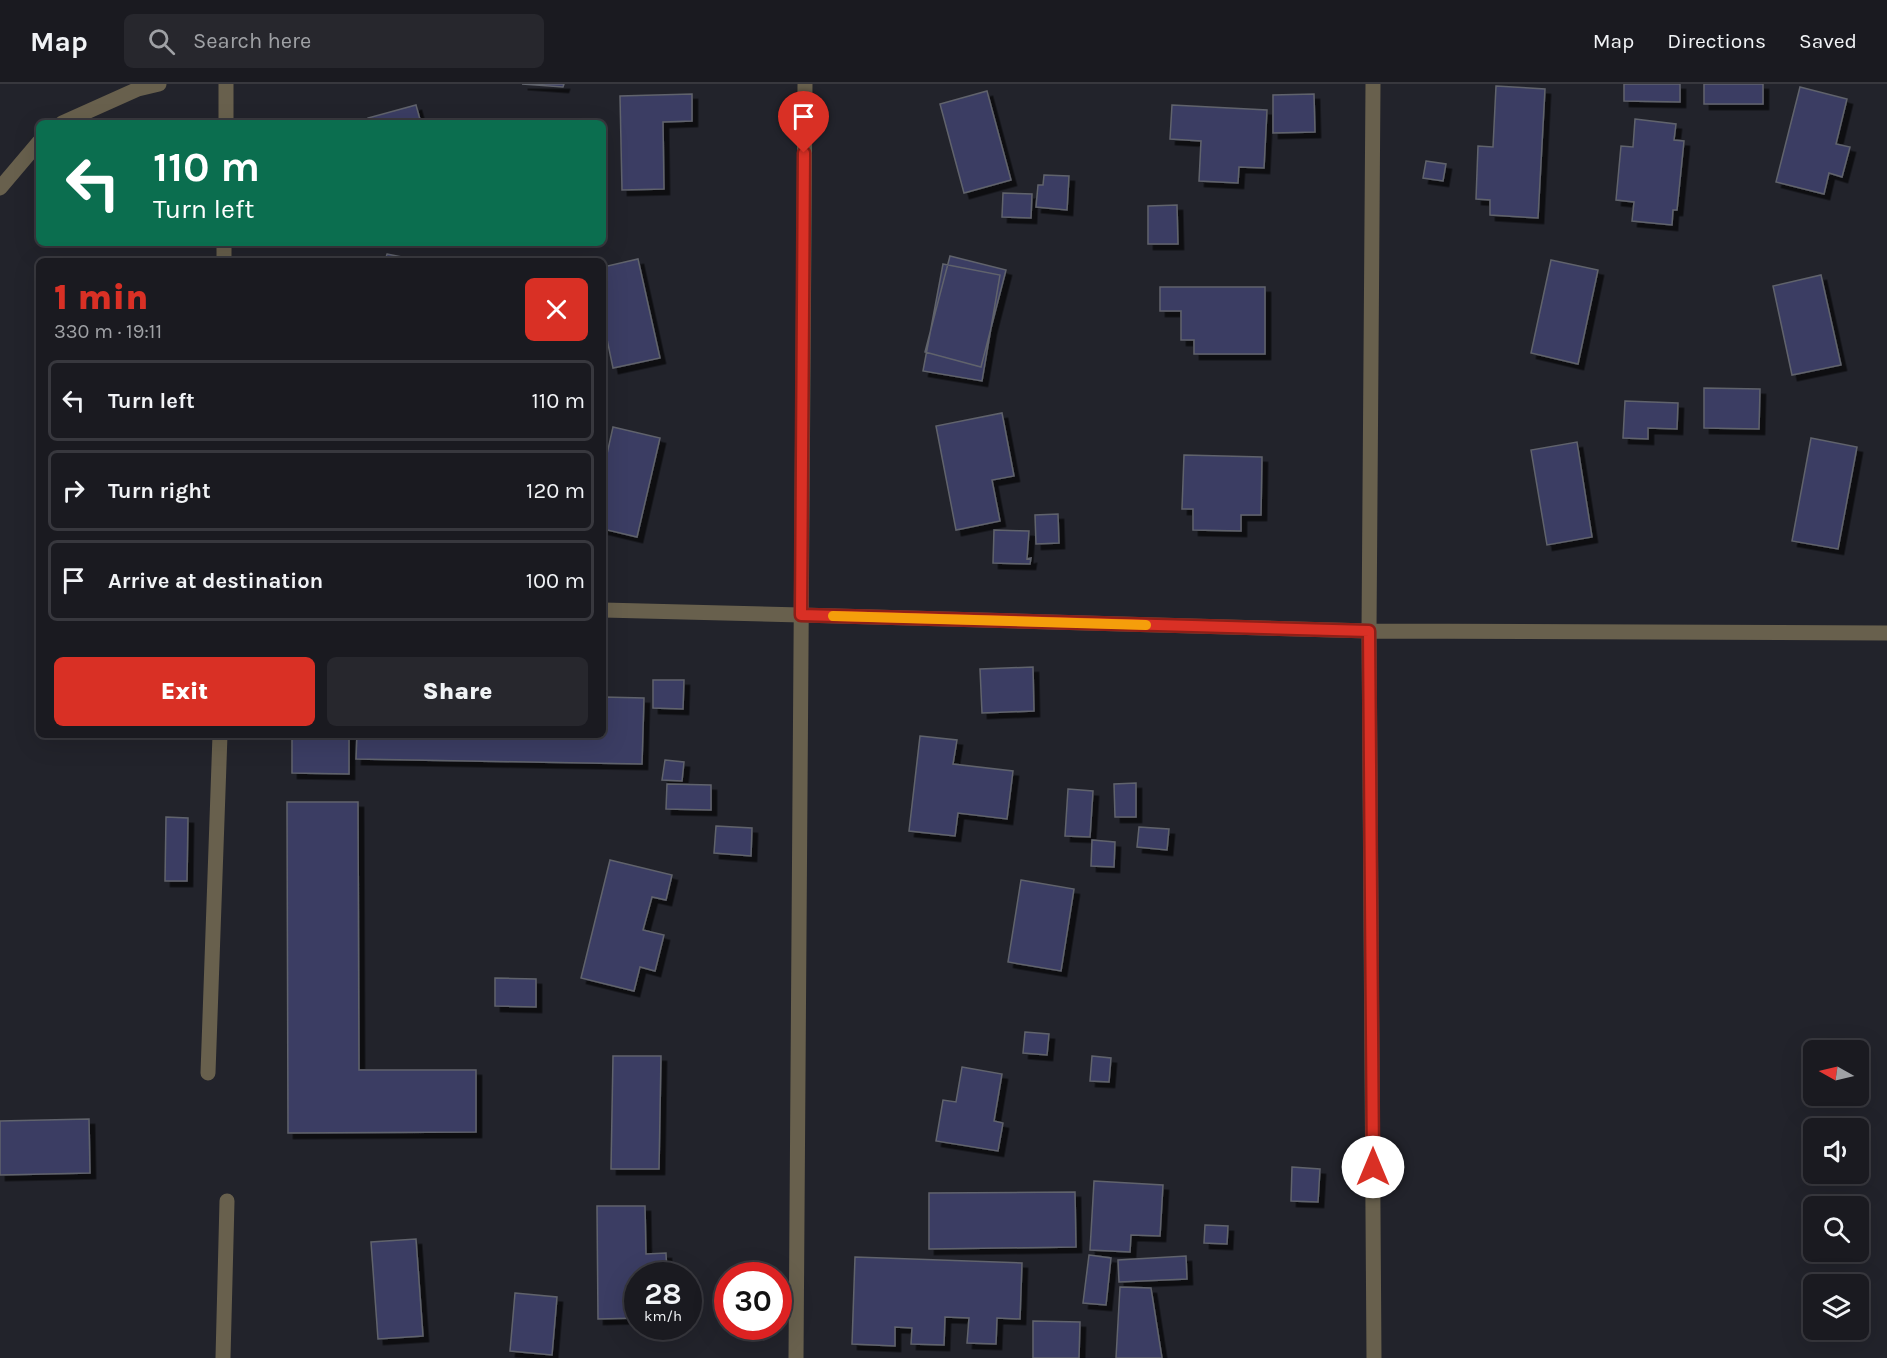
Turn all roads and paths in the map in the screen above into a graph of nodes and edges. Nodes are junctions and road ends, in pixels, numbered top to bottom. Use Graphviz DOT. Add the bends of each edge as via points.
graph roads {
  1 [pos="159,84"];
  2 [pos="226,84"];
  3 [pos="805,84"];
  4 [pos="1373,84"];
  5 [pos="69,120"];
  6 [pos="226,120"];
  7 [pos="36,146"];
  8 [pos="0,188"];
  9 [pos="606,610"];
  10 [pos="801,615"];
  11 [pos="1369,631"];
  12 [pos="1887,633"];
  13 [pos="220,738"];
  14 [pos="208,1073"];
  15 [pos="227,1201"];
  16 [pos="223,1358"];
  17 [pos="796,1358"];
  18 [pos="1374,1358"];
  1 -- 5 [label="street" via="138,89"];
  2 -- 6 [label="street"];
  3 -- 10 [label="street"];
  4 -- 11 [label="street"];
  7 -- 8 [label="street"];
  9 -- 10 [label="street"];
  10 -- 11 [label="street"];
  10 -- 17 [label="street"];
  11 -- 12 [label="street"];
  11 -- 18 [label="street"];
  13 -- 14 [label="street"];
  15 -- 16 [label="street"];
}
